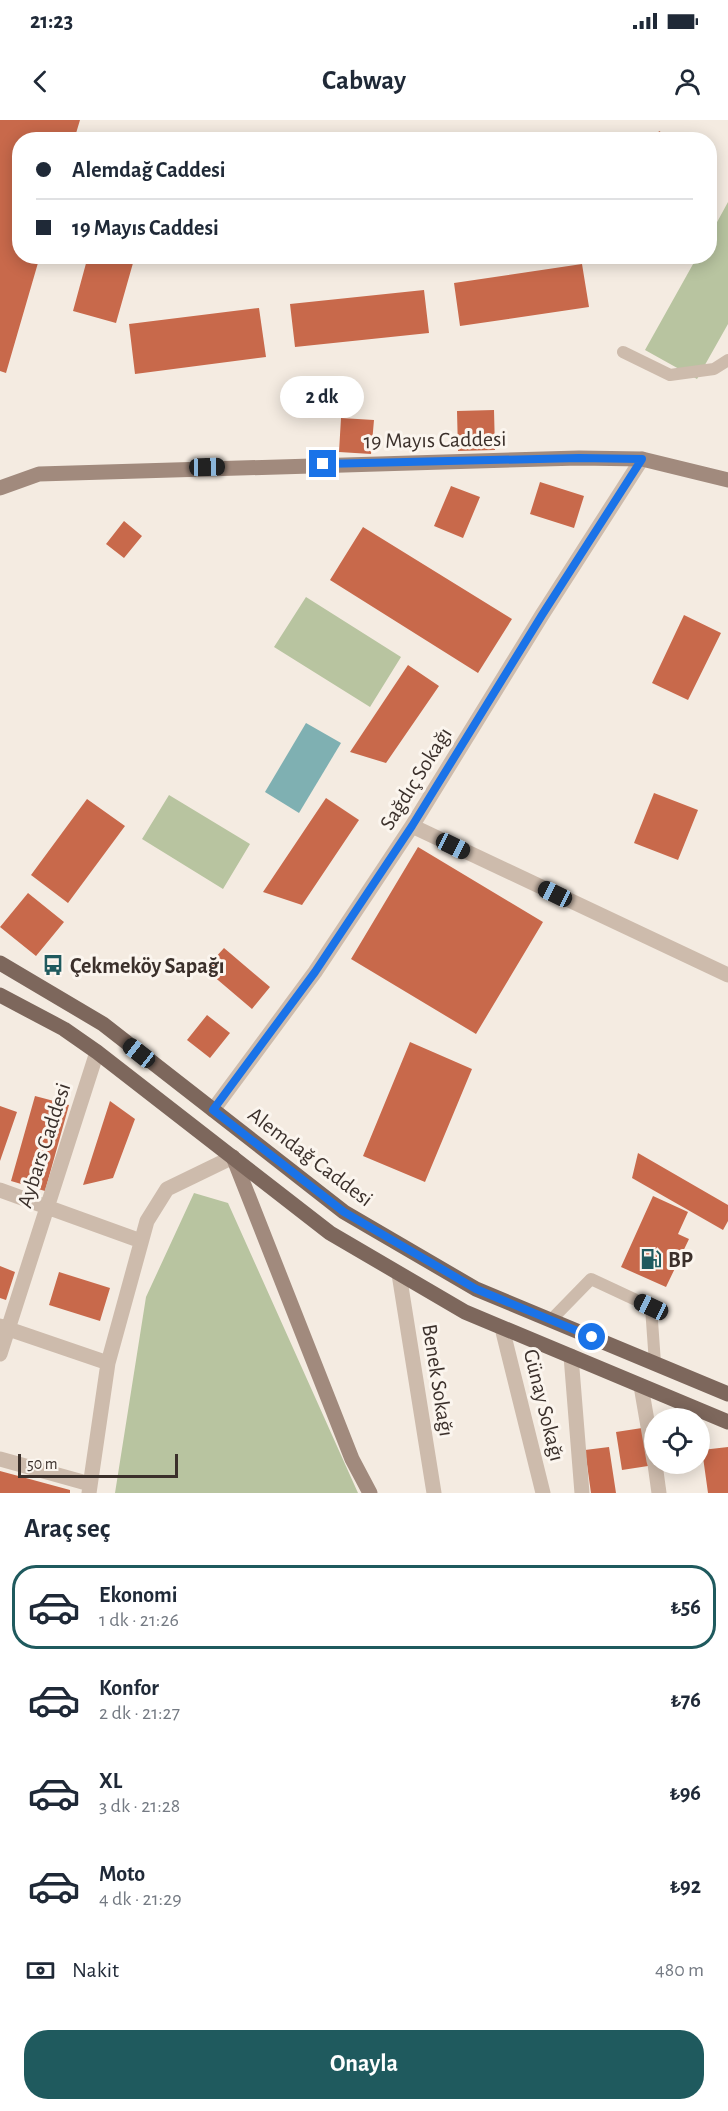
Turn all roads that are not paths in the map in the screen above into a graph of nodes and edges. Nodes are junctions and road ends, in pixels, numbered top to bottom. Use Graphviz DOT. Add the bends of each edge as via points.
graph roads {
  1 [pos="623,352"];
  2 [pos="728,360"];
  3 [pos="642,459"];
  4 [pos="728,480"];
  5 [pos="0,488"];
  6 [pos="412,826"];
  7 [pos="0,963"];
  8 [pos="728,975"];
  9 [pos="0,995"];
  10 [pos="97,1052"];
  11 [pos="213,1110"];
  12 [pos="232,1157"];
  13 [pos="0,1190"];
  14 [pos="47,1206"];
  15 [pos="141,1241"];
  16 [pos="399,1274"];
  17 [pos="551,1320"];
  18 [pos="4,1327"];
  19 [pos="502,1328"];
  20 [pos="0,1354"];
  21 [pos="571,1356"];
  22 [pos="108,1362"];
  23 [pos="655,1364"];
  24 [pos="641,1386"];
  25 [pos="728,1394"];
  26 [pos="645,1408"];
  27 [pos="728,1422"];
  28 [pos="0,1459"];
  29 [pos="656,1474"];
  30 [pos="89,1488"];
  31 [pos="370,1493"];
  32 [pos="434,1493"];
  33 [pos="543,1493"];
  34 [pos="582,1493"];
  35 [pos="659,1493"];
  1 -- 2 [label="lane" via="670,375 714,369"];
  3 -- 4 [label="street, 19 Mayıs Caddesi"];
  3 -- 5 [label="street, 19 Mayıs Caddesi" via="39,474"];
  3 -- 6 [label="street, Sağdıç Sokağı"];
  6 -- 8 [label="street"];
  6 -- 11 [label="street, Sağdıç Sokağı" via="315,972"];
  7 -- 11 [label="main road, Alemdağ Caddesi" via="103,1024"];
  9 -- 10 [label="main road" via="64,1029"];
  10 -- 12 [label="main road"];
  10 -- 14 [label="street, Aybars Caddesi"];
  11 -- 17 [label="main road, Alemdağ Caddesi" via="344,1212 476,1289"];
  12 -- 15 [label="street" via="166,1189 147,1221"];
  12 -- 16 [label="main road" via="330,1233"];
  12 -- 31 [label="street" via="352,1459"];
  13 -- 14 [label="street"];
  14 -- 15 [label="street"];
  14 -- 18 [label="street, Aybars Caddesi"];
  15 -- 22 [label="street"];
  16 -- 19 [label="main road" via="465,1312"];
  16 -- 32 [label="street, Benek Sokağı"];
  17 -- 23 [label="main road, Alemdağ Caddesi"];
  17 -- 23 [label="lane" via="591,1280 651,1307"];
  18 -- 20 [label="street, Aybars Caddesi"];
  18 -- 22 [label="street"];
  19 -- 21 [label="main road"];
  19 -- 33 [label="street, Günay Sokağı"];
  21 -- 24 [label="main road"];
  21 -- 34 [label="street, Günay Sokağı"];
  22 -- 30 [label="street"];
  23 -- 24 [label="main road"];
  23 -- 25 [label="main road, Alemdağ Caddesi"];
  24 -- 26 [label="street"];
  24 -- 27 [label="main road"];
  28 -- 30 [label="street"];
  29 -- 35 [label="street"];
}
